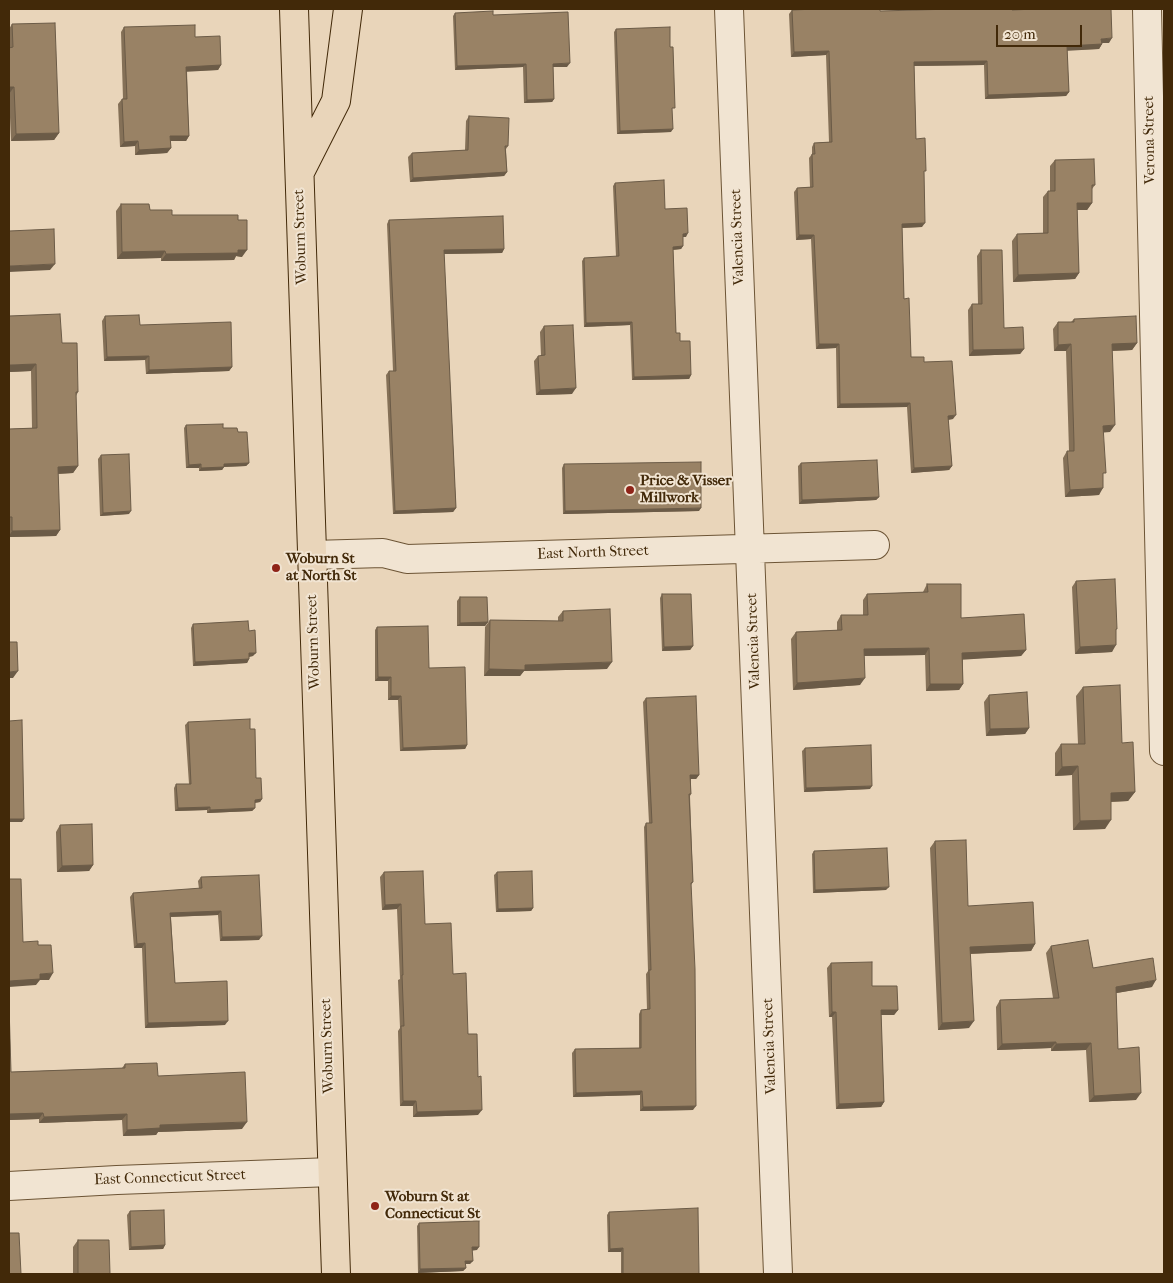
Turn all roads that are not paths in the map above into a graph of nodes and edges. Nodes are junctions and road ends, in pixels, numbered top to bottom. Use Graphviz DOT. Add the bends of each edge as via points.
graph roads {
  1 [pos="294,9"];
  2 [pos="348,9"];
  3 [pos="730,9"];
  4 [pos="1147,9"];
  5 [pos="299,174"];
  6 [pos="875,545"];
  7 [pos="750,549"];
  8 [pos="312,555"];
  9 [pos="1164,751"];
  10 [pos="332,1172"];
  11 [pos="9,1186"];
  12 [pos="336,1274"];
  13 [pos="778,1274"];
  1 -- 5 [label="main road, Woburn Street"];
  2 -- 5 [label="main road" via="336,101"];
  3 -- 7 [label="street, Valencia Street"];
  4 -- 9 [label="street, Verona Street"];
  5 -- 8 [label="main road, Woburn Street"];
  6 -- 7 [label="street, East North Street"];
  7 -- 8 [label="street, East North Street" via="407,559 383,553"];
  7 -- 13 [label="street, Valencia Street"];
  8 -- 10 [label="main road, Woburn Street"];
  10 -- 11 [label="street, East Connecticut Street"];
  10 -- 12 [label="main road, Woburn Street"];
}
